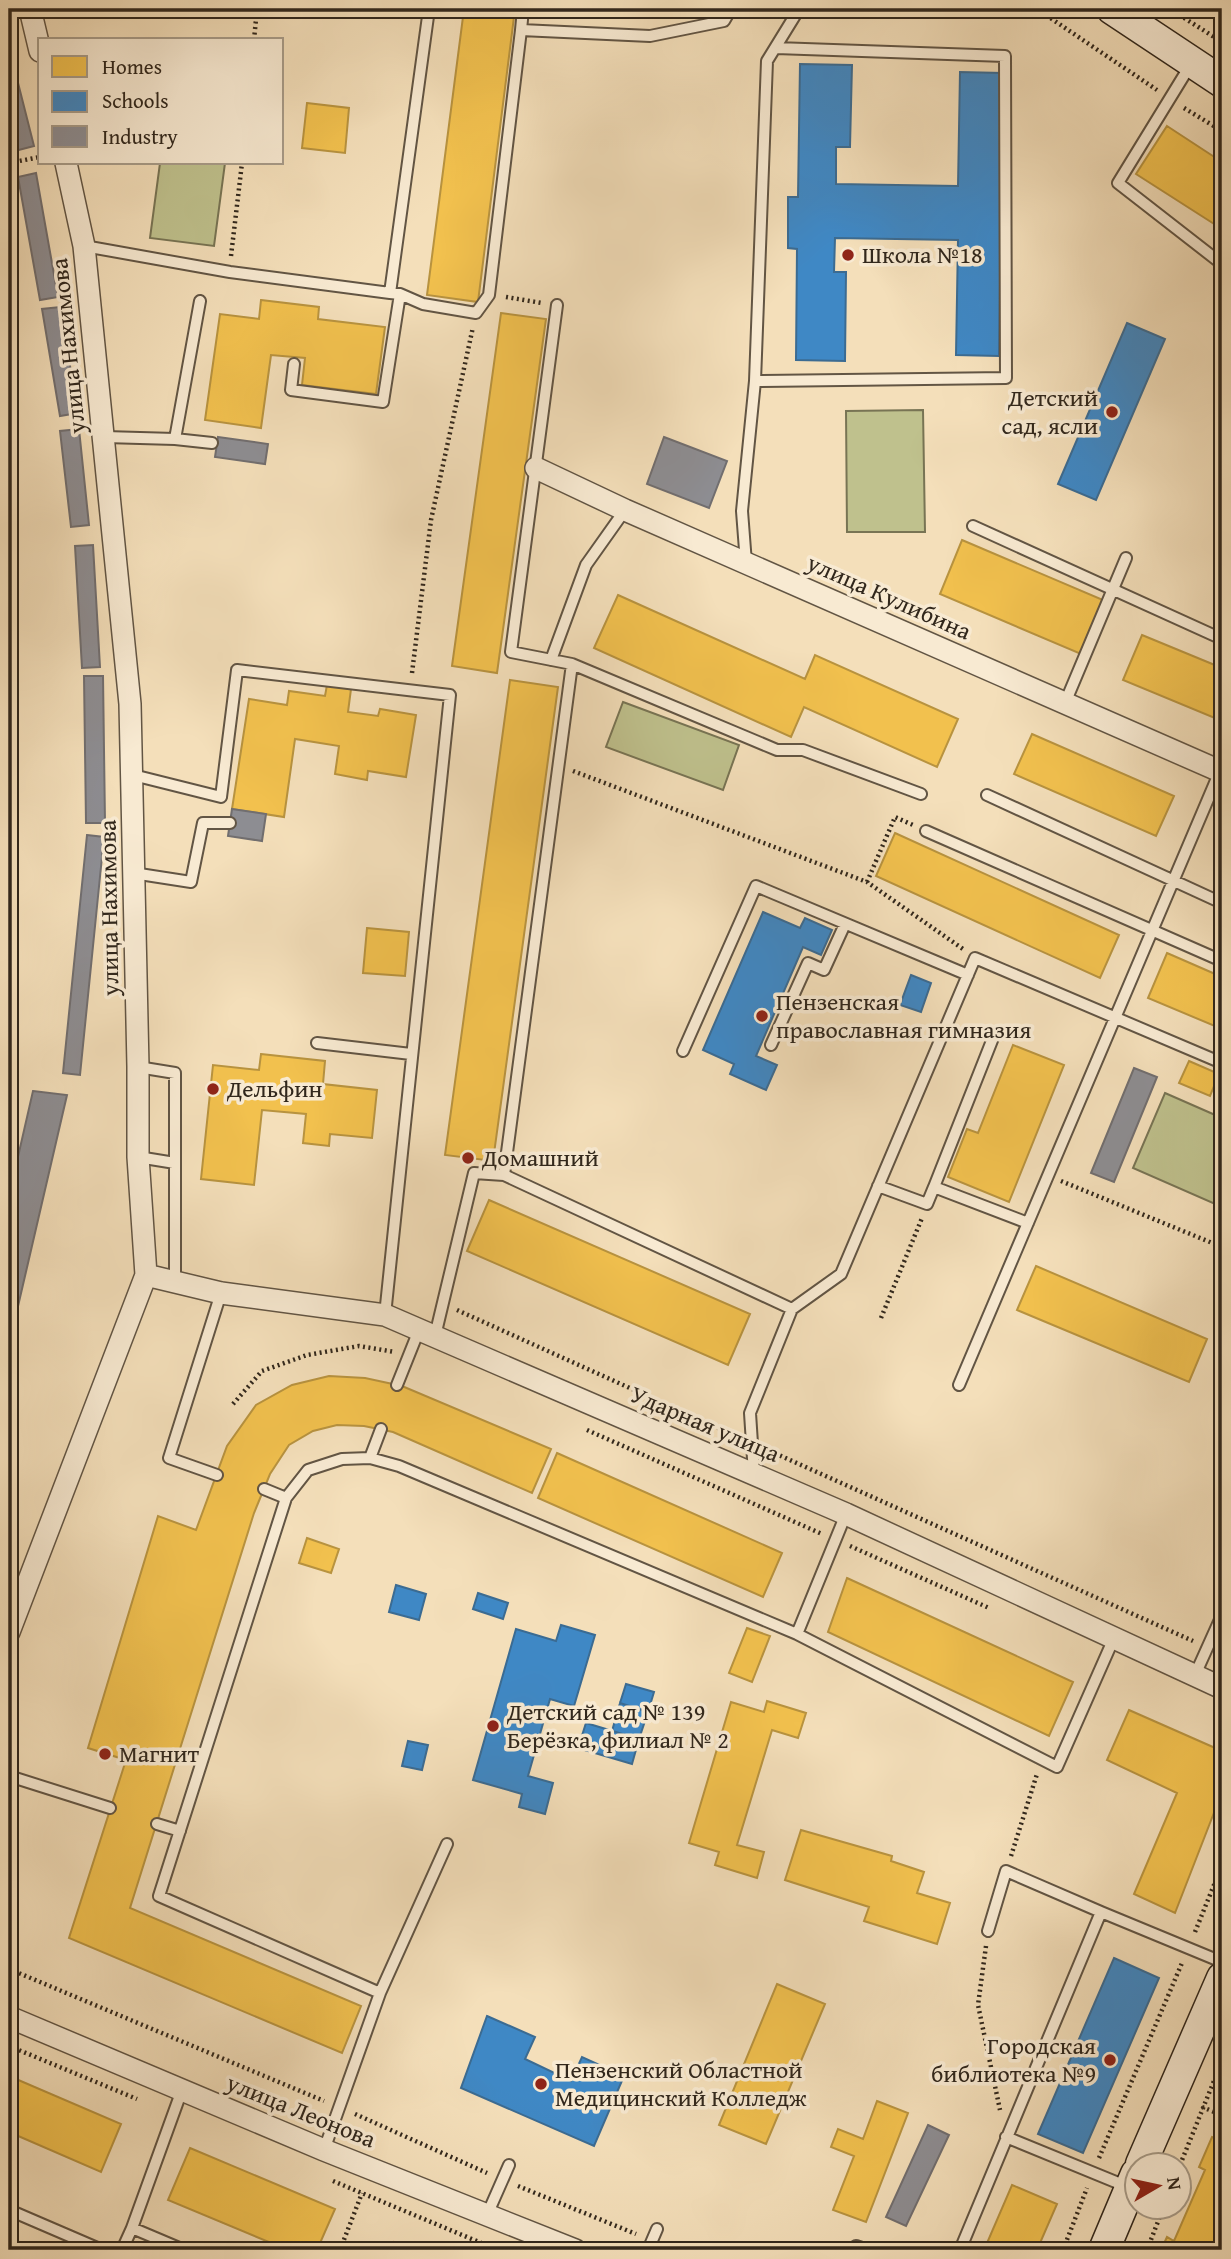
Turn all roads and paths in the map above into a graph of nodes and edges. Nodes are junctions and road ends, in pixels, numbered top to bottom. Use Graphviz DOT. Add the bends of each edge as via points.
graph roads {
  1 [pos="30,9"];
  2 [pos="257,9"];
  3 [pos="429,9"];
  4 [pos="523,9"];
  5 [pos="731,9"];
  6 [pos="799,9"];
  7 [pos="1037,9"];
  8 [pos="1112,9"];
  9 [pos="1170,9"];
  10 [pos="521,30"];
  11 [pos="254,38"];
  12 [pos="1222,42"];
  13 [pos="38,43"];
  14 [pos="776,48"];
  15 [pos="1193,62"];
  16 [pos="1222,82"];
  17 [pos="1169,98"];
  18 [pos="1222,131"];
  19 [pos="38,157"];
  20 [pos="9,163"];
  21 [pos="66,164"];
  22 [pos="242,164"];
  23 [pos="84,246"];
  24 [pos="1222,264"];
  25 [pos="230,272"];
  26 [pos="395,294"];
  27 [pos="489,295"];
  28 [pos="200,301"];
  29 [pos="557,304"];
  30 [pos="476,313"];
  31 [pos="294,364"];
  32 [pos="755,381"];
  33 [pos="105,437"];
  34 [pos="176,439"];
  35 [pos="212,443"];
  36 [pos="536,468"];
  37 [pos="625,510"];
  38 [pos="974,526"];
  39 [pos="1126,558"];
  40 [pos="746,563"];
  41 [pos="1113,589"];
  42 [pos="1222,639"];
  43 [pos="551,660"];
  44 [pos="572,664"];
  45 [pos="410,689"];
  46 [pos="1065,703"];
  47 [pos="558,765"];
  48 [pos="1221,771"];
  49 [pos="133,775"];
  50 [pos="920,794"];
  51 [pos="987,795"];
  52 [pos="230,822"];
  53 [pos="926,831"];
  54 [pos="133,873"];
  55 [pos="1174,880"];
  56 [pos="867,882"];
  57 [pos="1222,903"];
  58 [pos="845,924"];
  59 [pos="1152,931"];
  60 [pos="975,958"];
  61 [pos="1222,961"];
  62 [pos="968,975"];
  63 [pos="1115,1017"];
  64 [pos="993,1038"];
  65 [pos="317,1043"];
  66 [pos="771,1045"];
  67 [pos="683,1051"];
  68 [pos="411,1054"];
  69 [pos="1222,1063"];
  70 [pos="138,1068"];
  71 [pos="138,1157"];
  72 [pos="175,1163"];
  73 [pos="503,1175"];
  74 [pos="1048,1176"];
  75 [pos="878,1186"];
  76 [pos="934,1187"];
  77 [pos="927,1204"];
  78 [pos="1028,1223"];
  79 [pos="1222,1247"];
  80 [pos="146,1275"];
  81 [pos="175,1283"];
  82 [pos="221,1293"];
  83 [pos="443,1304"];
  84 [pos="792,1309"];
  85 [pos="385,1315"];
  86 [pos="881,1318"];
  87 [pos="427,1333"];
  88 [pos="409,1354"];
  89 [pos="397,1385"];
  90 [pos="959,1385"];
  91 [pos="233,1404"];
  92 [pos="583,1428"];
  93 [pos="381,1429"];
  94 [pos="752,1443"];
  95 [pos="370,1458"];
  96 [pos="754,1474"];
  97 [pos="218,1475"];
  98 [pos="264,1489"];
  99 [pos="286,1498"];
  100 [pos="846,1514"];
  101 [pos="836,1540"];
  102 [pos="995,1611"];
  103 [pos="1222,1615"];
  104 [pos="9,1632"];
  105 [pos="797,1634"];
  106 [pos="1114,1638"];
  107 [pos="1208,1648"];
  108 [pos="1195,1675"];
  109 [pos="1222,1688"];
  110 [pos="1041,1760"];
  111 [pos="9,1776"];
  112 [pos="110,1808"];
  113 [pos="157,1824"];
  114 [pos="180,1831"];
  115 [pos="447,1844"];
  116 [pos="1222,1865"];
  117 [pos="1006,1871"];
  118 [pos="1101,1912"];
  119 [pos="988,1931"];
  120 [pos="1188,1949"];
  121 [pos="1222,1962"];
  122 [pos="1222,1978"];
  123 [pos="380,1993"];
  124 [pos="9,2017"];
  125 [pos="1222,2061"];
  126 [pos="182,2090"];
  127 [pos="1006,2137"];
  128 [pos="324,2150"];
  129 [pos="1147,2150"];
  130 [pos="1186,2150"];
  131 [pos="509,2165"];
  132 [pos="1092,2174"];
  133 [pos="1122,2175"];
  134 [pos="362,2193"];
  135 [pos="1122,2208"];
  136 [pos="9,2210"];
  137 [pos="487,2214"];
  138 [pos="1159,2220"];
  139 [pos="132,2228"];
  140 [pos="657,2229"];
  141 [pos="102,2250"];
  142 [pos="122,2250"];
  143 [pos="184,2250"];
  144 [pos="340,2250"];
  145 [pos="575,2250"];
  146 [pos="648,2250"];
  147 [pos="854,2250"];
  148 [pos="868,2250"];
  149 [pos="960,2250"];
  150 [pos="1063,2250"];
  151 [pos="1104,2250"];
  152 [pos="1147,2250"];
  1 -- 13 [label="street"];
  2 -- 11 [label="path"];
  3 -- 26 [label="lane"];
  4 -- 10 [label="lane"];
  5 -- 10 [label="lane" via="724,21 650,36"];
  6 -- 14 [label="lane"];
  7 -- 17 [label="path"];
  8 -- 15 [label="main road"];
  9 -- 12 [label="path"];
  10 -- 27 [label="lane"];
  14 -- 32 [label="lane" via="767,61"];
  14 -- 32 [label="lane" via="1005,56 1006,378"];
  15 -- 16 [label="main road"];
  15 -- 17 [label="lane"];
  17 -- 18 [label="path"];
  17 -- 24 [label="lane" via="1118,183"];
  19 -- 20 [label="path"];
  21 -- 23 [label="street, улица Нахимова"];
  22 -- 25 [label="path"];
  23 -- 25 [label="lane"];
  23 -- 33 [label="street, улица Нахимова"];
  25 -- 26 [label="lane"];
  26 -- 30 [label="lane"];
  26 -- 31 [label="lane" via="383,402 291,390"];
  27 -- 29 [label="path"];
  27 -- 30 [label="lane"];
  28 -- 34 [label="lane"];
  29 -- 36 [label="lane"];
  30 -- 45 [label="path" via="431,520"];
  32 -- 40 [label="lane" via="742,511"];
  33 -- 34 [label="lane"];
  33 -- 49 [label="street, улица Нахимова"];
  34 -- 35 [label="lane"];
  36 -- 37 [label="street, улица Кулибина"];
  36 -- 43 [label="lane" via="511,652"];
  37 -- 40 [label="street, улица Кулибина"];
  37 -- 43 [label="lane" via="586,565"];
  38 -- 41 [label="lane"];
  39 -- 41 [label="lane"];
  40 -- 46 [label="street, улица Кулибина"];
  41 -- 42 [label="lane"];
  41 -- 46 [label="lane"];
  43 -- 44 [label="lane"];
  44 -- 47 [label="lane"];
  44 -- 50 [label="lane" via="777,750 803,750"];
  45 -- 49 [label="lane" via="237,670 221,797"];
  45 -- 68 [label="lane" via="450,695"];
  46 -- 48 [label="street, улица Кулибина"];
  47 -- 56 [label="path"];
  47 -- 73 [label="lane"];
  48 -- 55 [label="lane"];
  49 -- 54 [label="street, улица Нахимова"];
  51 -- 55 [label="lane"];
  52 -- 54 [label="lane" via="203,823 191,882"];
  53 -- 56 [label="path" via="895,817"];
  53 -- 59 [label="lane"];
  54 -- 70 [label="street, улица Нахимова"];
  55 -- 57 [label="lane"];
  55 -- 59 [label="lane"];
  56 -- 60 [label="path"];
  58 -- 62 [label="lane"];
  58 -- 66 [label="lane" via="824,970 808,963"];
  58 -- 67 [label="lane" via="756,886"];
  59 -- 61 [label="lane"];
  59 -- 63 [label="lane"];
  60 -- 62 [label="lane"];
  60 -- 63 [label="lane"];
  62 -- 75 [label="lane"];
  63 -- 69 [label="lane"];
  63 -- 74 [label="lane"];
  64 -- 76 [label="lane"];
  65 -- 68 [label="lane"];
  68 -- 85 [label="lane"];
  70 -- 71 [label="street, улица Нахимова"];
  70 -- 72 [label="lane" via="176,1073"];
  71 -- 72 [label="lane"];
  71 -- 80 [label="street, улица Нахимова"];
  72 -- 81 [label="lane"];
  73 -- 83 [label="lane" via="474,1173"];
  73 -- 84 [label="lane"];
  74 -- 78 [label="lane"];
  74 -- 79 [label="path"];
  75 -- 77 [label="lane"];
  75 -- 84 [label="lane" via="841,1274"];
  76 -- 77 [label="lane"];
  76 -- 78 [label="lane"];
  77 -- 86 [label="path"];
  78 -- 90 [label="lane"];
  80 -- 81 [label="street, Ударная улица"];
  80 -- 104 [label="street, улица Нахимова"];
  81 -- 82 [label="street, Ударная улица"];
  82 -- 85 [label="street, Ударная улица"];
  82 -- 97 [label="lane" via="169,1458"];
  83 -- 87 [label="lane"];
  83 -- 94 [label="path"];
  84 -- 94 [label="lane" via="750,1413"];
  85 -- 87 [label="street, Ударная улица"];
  87 -- 88 [label="lane"];
  87 -- 96 [label="street, Ударная улица"];
  88 -- 89 [label="lane"];
  88 -- 91 [label="path" via="359,1346 307,1354 262,1371"];
  92 -- 101 [label="path"];
  93 -- 95 [label="lane"];
  94 -- 96 [label="lane"];
  94 -- 107 [label="path"];
  95 -- 99 [label="lane" via="342,1459 307,1470"];
  95 -- 105 [label="lane" via="399,1466"];
  96 -- 100 [label="street, Ударная улица"];
  98 -- 99 [label="lane"];
  99 -- 114 [label="lane"];
  100 -- 101 [label="lane"];
  100 -- 106 [label="street, Ударная улица"];
  101 -- 102 [label="path"];
  101 -- 105 [label="lane"];
  103 -- 107 [label="lane"];
  105 -- 110 [label="lane"];
  106 -- 108 [label="street, Ударная улица"];
  106 -- 110 [label="lane" via="1057,1768"];
  107 -- 108 [label="lane"];
  108 -- 109 [label="street, Ударная улица"];
  110 -- 117 [label="path"];
  111 -- 112 [label="lane"];
  113 -- 114 [label="lane"];
  114 -- 123 [label="lane" via="159,1896"];
  115 -- 123 [label="lane"];
  116 -- 120 [label="path"];
  117 -- 118 [label="lane"];
  117 -- 119 [label="lane"];
  118 -- 120 [label="lane"];
  118 -- 127 [label="lane"];
  119 -- 127 [label="path" via="978,2005"];
  120 -- 121 [label="lane"];
  120 -- 132 [label="path"];
  122 -- 129 [label="main road"];
  123 -- 128 [label="lane"];
  124 -- 126 [label="street, улица Леонова"];
  125 -- 130 [label="path"];
  126 -- 128 [label="street, улица Леонова"];
  126 -- 139 [label="lane"];
  127 -- 132 [label="lane"];
  127 -- 149 [label="lane"];
  128 -- 137 [label="street, улица Леонова"];
  131 -- 137 [label="lane"];
  132 -- 133 [label="lane"];
  132 -- 150 [label="path"];
  134 -- 144 [label="path"];
  135 -- 151 [label="main road"];
  136 -- 141 [label="lane"];
  137 -- 145 [label="street, улица Леонова"];
  138 -- 152 [label="path"];
  139 -- 142 [label="lane"];
  139 -- 143 [label="lane"];
  140 -- 146 [label="lane"];
  147 -- 148 [label="lane" via="856,2246"];
}
